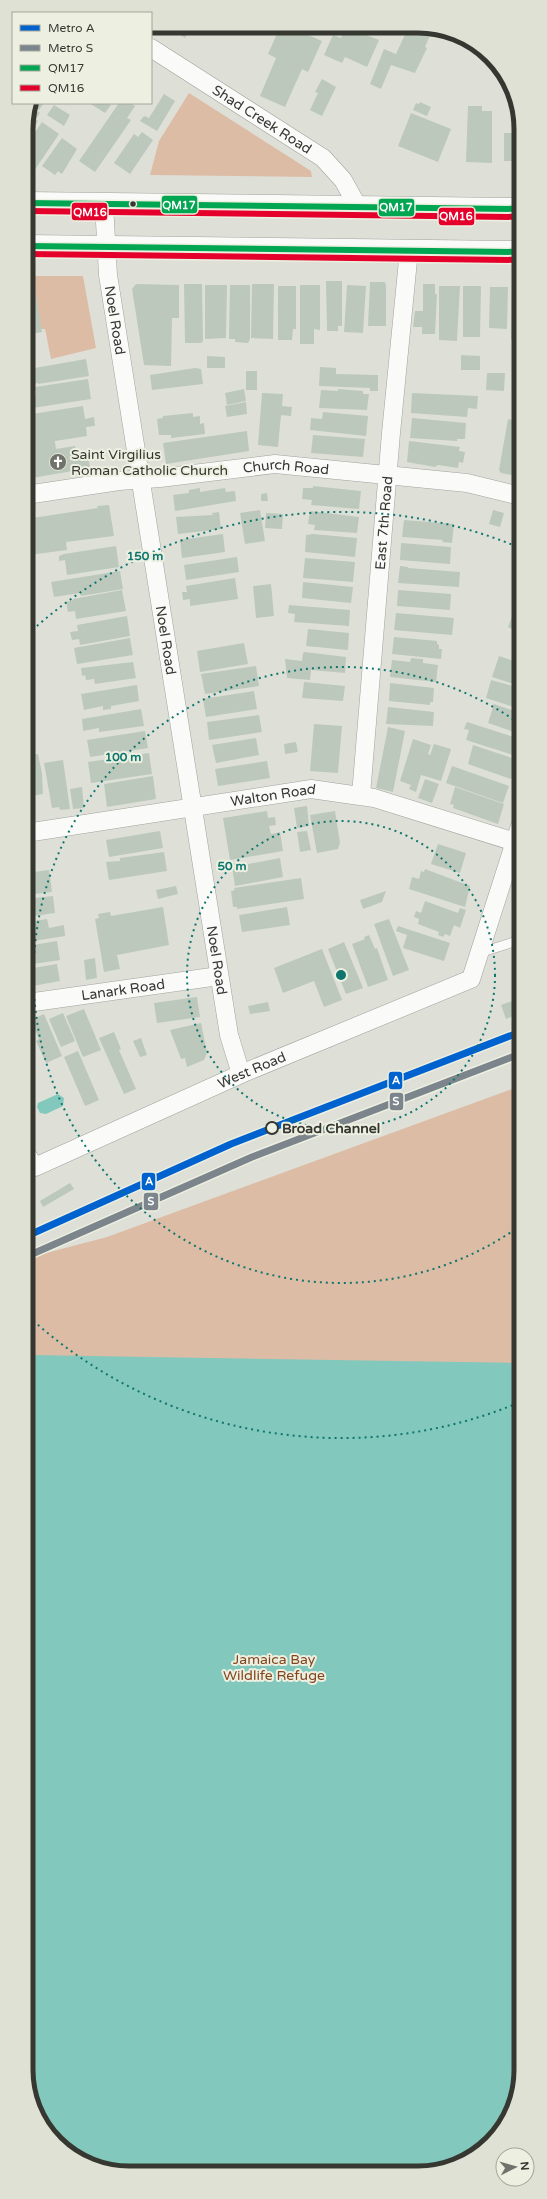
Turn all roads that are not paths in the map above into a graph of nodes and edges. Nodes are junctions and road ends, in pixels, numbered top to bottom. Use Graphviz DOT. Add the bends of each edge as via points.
graph roads {
  1 [pos="152,49"];
  2 [pos="33,203"];
  3 [pos="104,204"];
  4 [pos="358,207"];
  5 [pos="514,209"];
  6 [pos="33,246"];
  7 [pos="106,247"];
  8 [pos="409,250"];
  9 [pos="514,252"];
  10 [pos="388,474"];
  11 [pos="140,480"];
  12 [pos="33,494"];
  13 [pos="514,495"];
  14 [pos="361,795"];
  15 [pos="193,806"];
  16 [pos="33,832"];
  17 [pos="514,833"];
  18 [pos="514,847"];
  19 [pos="514,942"];
  20 [pos="480,953"];
  21 [pos="219,976"];
  22 [pos="33,1002"];
  23 [pos="241,1074"];
  24 [pos="33,1160"];
  1 -- 4 [label="street, Shad Creek Road" via="323,158 343,180"];
  2 -- 3 [label="main road"];
  3 -- 4 [label="main road"];
  3 -- 7 [label="street, Noel Road"];
  4 -- 5 [label="main road"];
  6 -- 7 [label="main road"];
  7 -- 8 [label="main road"];
  7 -- 11 [label="street, Noel Road" via="108,275"];
  8 -- 9 [label="main road"];
  8 -- 10 [label="street, East 7th Road"];
  10 -- 11 [label="street, Church Road" via="275,464"];
  10 -- 13 [label="street, Church Road" via="467,483"];
  10 -- 14 [label="street, East 7th Road"];
  11 -- 12 [label="street, Church Road"];
  11 -- 15 [label="street, Noel Road"];
  14 -- 15 [label="street, Walton Road" via="300,789"];
  14 -- 17 [label="street, Walton Road"];
  15 -- 16 [label="street, Walton Road"];
  15 -- 21 [label="street, Noel Road"];
  18 -- 20 [label="street"];
  19 -- 20 [label="lane"];
  20 -- 23 [label="street, West Road" via="471,979"];
  21 -- 22 [label="street, Lanark Road"];
  21 -- 23 [label="street, Noel Road" via="231,1045"];
  23 -- 24 [label="street, West Road"];
}
